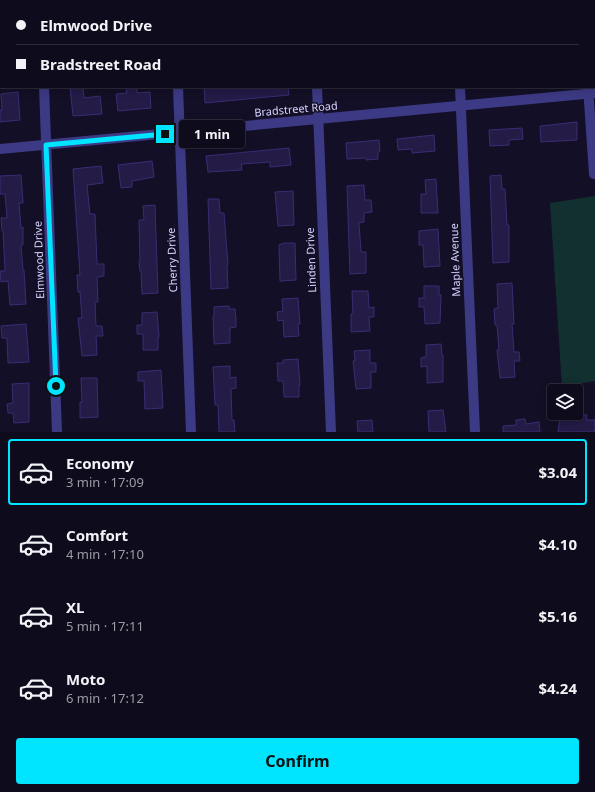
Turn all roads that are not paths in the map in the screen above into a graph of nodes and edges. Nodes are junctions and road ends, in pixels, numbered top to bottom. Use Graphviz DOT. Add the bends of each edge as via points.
graph roads {
  1 [pos="44,88"];
  2 [pos="178,88"];
  3 [pos="317,88"];
  4 [pos="460,88"];
  5 [pos="591,91"];
  6 [pos="461,106"];
  7 [pos="318,119"];
  8 [pos="180,132"];
  9 [pos="46,145"];
  10 [pos="0,149"];
  11 [pos="595,174"];
  12 [pos="57,432"];
  13 [pos="192,432"];
  14 [pos="331,432"];
  15 [pos="474,432"];
  1 -- 9 [label="street, Elmwood Drive"];
  2 -- 8 [label="street, Cherry Drive"];
  3 -- 7 [label="street, Linden Drive"];
  4 -- 6 [label="street, Maple Avenue"];
  5 -- 6 [label="street, Bradstreet Road"];
  5 -- 11 [label="street"];
  6 -- 7 [label="street, Bradstreet Road"];
  6 -- 15 [label="street, Maple Avenue"];
  7 -- 8 [label="street, Bradstreet Road"];
  7 -- 14 [label="street, Linden Drive"];
  8 -- 9 [label="street, Bradstreet Road"];
  8 -- 13 [label="street, Cherry Drive"];
  9 -- 10 [label="street, Bradstreet Road"];
  9 -- 12 [label="street, Elmwood Drive"];
}
